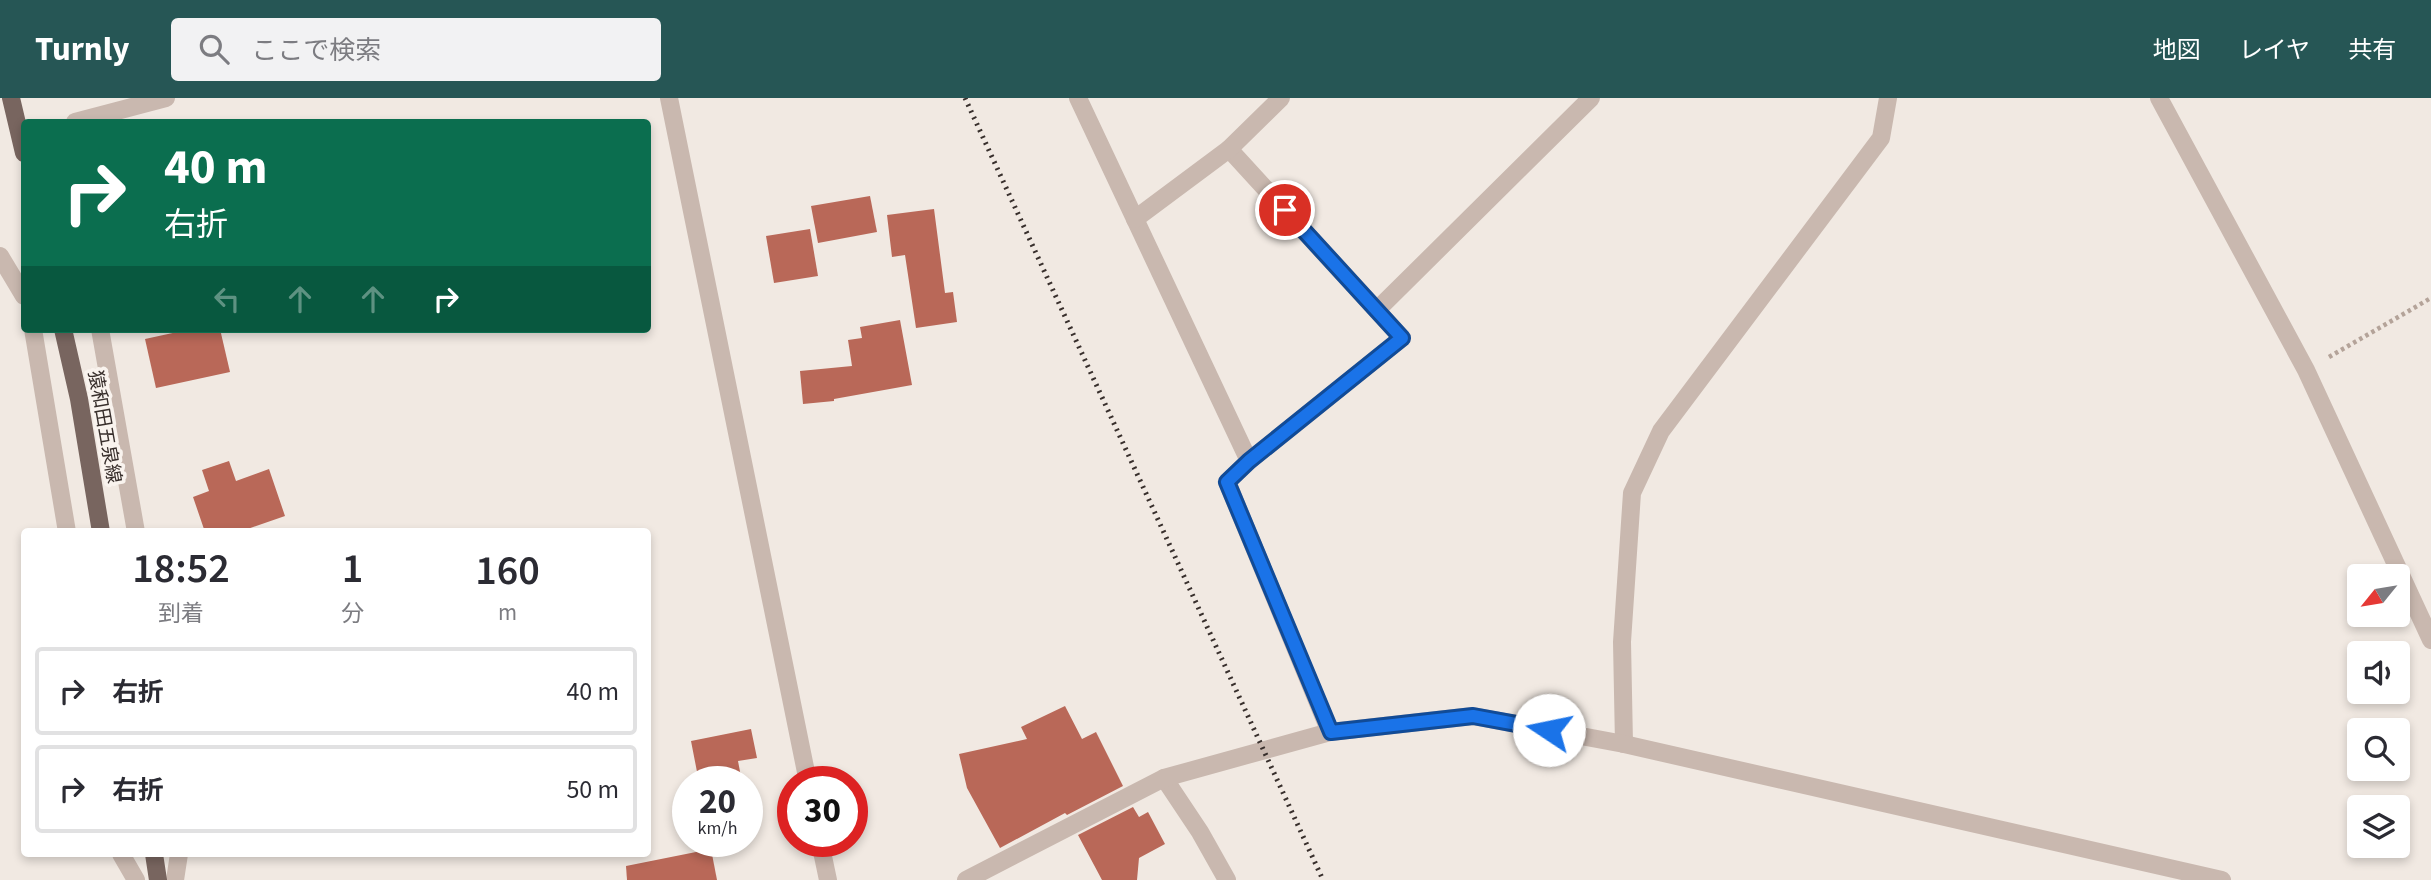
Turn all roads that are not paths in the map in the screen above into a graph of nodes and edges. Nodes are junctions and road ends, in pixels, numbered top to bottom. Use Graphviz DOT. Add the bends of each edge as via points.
graph roads {
  1 [pos="11,98"];
  2 [pos="166,98"];
  3 [pos="669,98"];
  4 [pos="1078,98"];
  5 [pos="1281,98"];
  6 [pos="1591,98"];
  7 [pos="1888,98"];
  8 [pos="2159,98"];
  9 [pos="86,119"];
  10 [pos="21,140"];
  11 [pos="1229,149"];
  12 [pos="1135,219"];
  13 [pos="0,256"];
  14 [pos="21,291"];
  15 [pos="1377,310"];
  16 [pos="34,333"];
  17 [pos="64,333"];
  18 [pos="101,333"];
  19 [pos="1249,461"];
  20 [pos="66,528"];
  21 [pos="100,528"];
  22 [pos="135,528"];
  23 [pos="2431,640"];
  24 [pos="1331,732"];
  25 [pos="1625,744"];
  26 [pos="805,766"];
  27 [pos="1164,778"];
  28 [pos="123,857"];
  29 [pos="154,857"];
  30 [pos="179,857"];
  31 [pos="823,857"];
  32 [pos="136,880"];
  33 [pos="158,880"];
  34 [pos="175,880"];
  35 [pos="828,880"];
  36 [pos="966,880"];
  37 [pos="1227,880"];
  38 [pos="2222,880"];
  1 -- 10 [label="main road"];
  2 -- 9 [label="street"];
  3 -- 26 [label="street"];
  4 -- 12 [label="street"];
  5 -- 11 [label="street"];
  6 -- 15 [label="street"];
  7 -- 25 [label="street" via="1881,138 1661,431 1632,493 1622,642"];
  8 -- 23 [label="street" via="2306,370"];
  11 -- 12 [label="street"];
  11 -- 15 [label="street"];
  12 -- 19 [label="street"];
  13 -- 14 [label="street"];
  15 -- 19 [label="street" via="1402,338"];
  16 -- 20 [label="street"];
  17 -- 21 [label="main road, 猿和田五泉線"];
  18 -- 22 [label="street"];
  19 -- 24 [label="street" via="1227,482"];
  24 -- 25 [label="street" via="1473,716"];
  24 -- 27 [label="street"];
  25 -- 38 [label="street"];
  27 -- 36 [label="street"];
  27 -- 37 [label="street"];
  28 -- 32 [label="street"];
  29 -- 33 [label="main road"];
  30 -- 34 [label="street"];
  31 -- 35 [label="street"];
}
